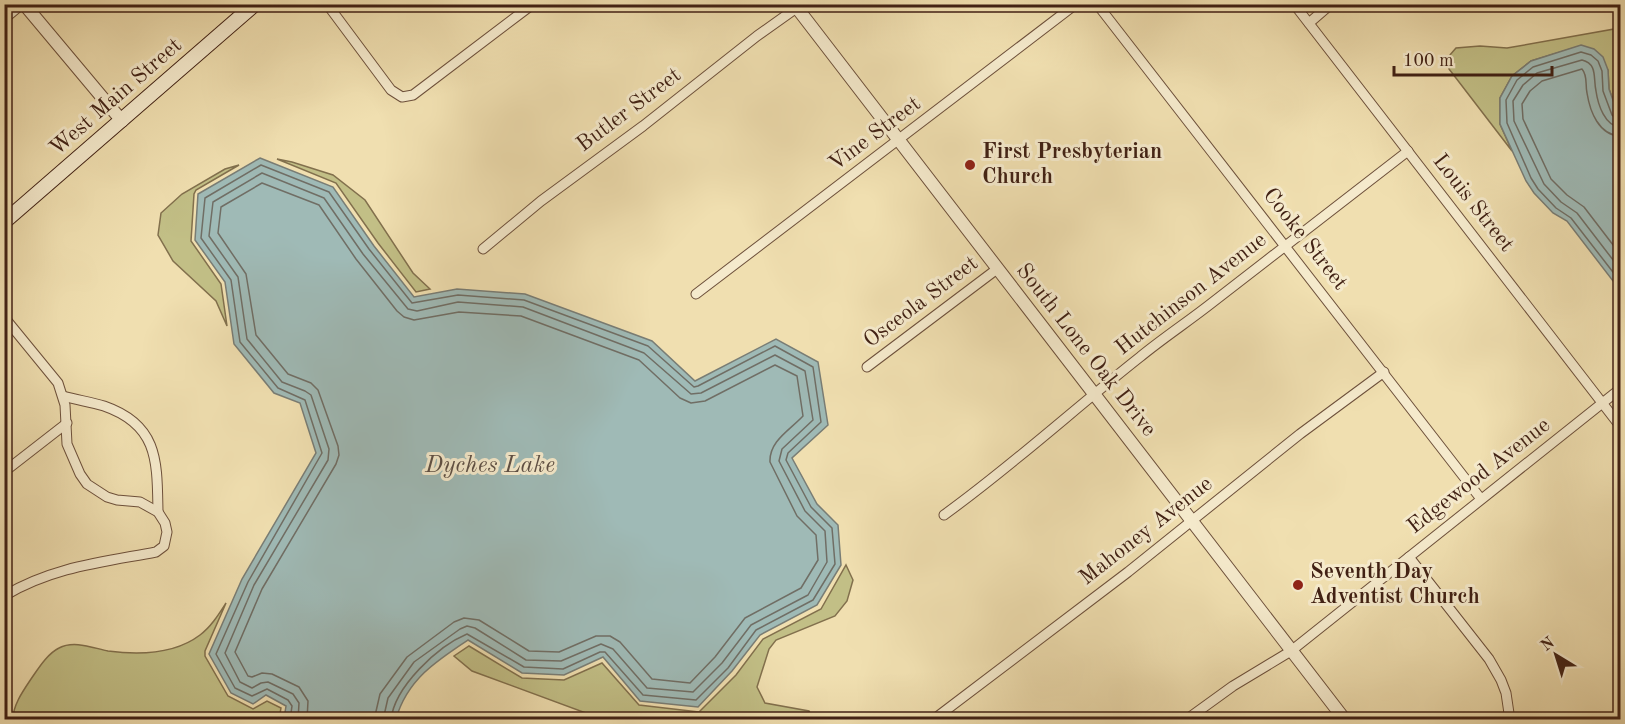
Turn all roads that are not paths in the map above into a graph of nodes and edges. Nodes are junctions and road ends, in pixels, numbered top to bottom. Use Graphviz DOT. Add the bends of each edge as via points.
graph roads {
  1 [pos="23,4"];
  2 [pos="255,4"];
  3 [pos="327,4"];
  4 [pos="533,4"];
  5 [pos="1077,4"];
  6 [pos="1097,4"];
  7 [pos="1294,4"];
  8 [pos="1331,4"];
  9 [pos="798,6"];
  10 [pos="4,19"];
  11 [pos="1309,23"];
  12 [pos="122,121"];
  13 [pos="899,141"];
  14 [pos="1408,151"];
  15 [pos="4,222"];
  16 [pos="1286,246"];
  17 [pos="483,249"];
  18 [pos="997,269"];
  19 [pos="696,294"];
  20 [pos="4,317"];
  21 [pos="867,367"];
  22 [pos="1384,372"];
  23 [pos="1620,389"];
  24 [pos="1094,395"];
  25 [pos="63,396"];
  26 [pos="1603,403"];
  27 [pos="67,423"];
  28 [pos="1620,426"];
  29 [pos="4,472"];
  30 [pos="1481,499"];
  31 [pos="158,512"];
  32 [pos="944,515"];
  33 [pos="1191,520"];
  34 [pos="1409,557"];
  35 [pos="4,596"];
  36 [pos="1292,651"];
  37 [pos="933,720"];
  38 [pos="1186,720"];
  39 [pos="1345,720"];
  40 [pos="1510,720"];
  1 -- 10 [label="street"];
  1 -- 12 [label="street"];
  2 -- 12 [label="main road, West Main Street"];
  3 -- 4 [label="street" via="391,90 402,97 413,95"];
  5 -- 13 [label="street, Vine Street"];
  6 -- 16 [label="street, Cooke Street"];
  7 -- 11 [label="street, Louis Street"];
  8 -- 11 [label="street"];
  9 -- 13 [label="street, South Lone Oak Drive"];
  9 -- 17 [label="street, Butler Street"];
  11 -- 14 [label="street, Louis Street"];
  12 -- 15 [label="main road, West Main Street"];
  13 -- 18 [label="street, South Lone Oak Drive"];
  13 -- 19 [label="street, Vine Street"];
  14 -- 16 [label="street, Hutchinson Avenue"];
  14 -- 26 [label="street, Louis Street"];
  16 -- 22 [label="street, Cooke Street"];
  16 -- 24 [label="street, Hutchinson Avenue"];
  18 -- 21 [label="street, Osceola Street"];
  18 -- 24 [label="street, South Lone Oak Drive"];
  20 -- 25 [label="street" via="58,383"];
  22 -- 30 [label="street, Cooke Street"];
  22 -- 33 [label="street, Mahoney Avenue"];
  23 -- 26 [label="street, Edgewood Avenue"];
  24 -- 32 [label="street, Hutchinson Avenue"];
  24 -- 33 [label="street, South Lone Oak Drive"];
  25 -- 27 [label="street"];
  25 -- 31 [label="street" via="116,411 140,426 151,444"];
  26 -- 28 [label="street, Louis Street"];
  26 -- 30 [label="street, Edgewood Avenue"];
  27 -- 29 [label="street"];
  27 -- 31 [label="street" via="70,454 87,484 117,500 140,502"];
  30 -- 34 [label="street, Edgewood Avenue"];
  31 -- 35 [label="street" via="167,532 160,550 65,569"];
  33 -- 36 [label="street, South Lone Oak Drive"];
  33 -- 37 [label="street, Mahoney Avenue"];
  34 -- 36 [label="street, Edgewood Avenue"];
  34 -- 40 [label="street" via="1489,659 1506,693"];
  36 -- 38 [label="street, Edgewood Avenue"];
  36 -- 39 [label="street, South Lone Oak Drive"];
}
